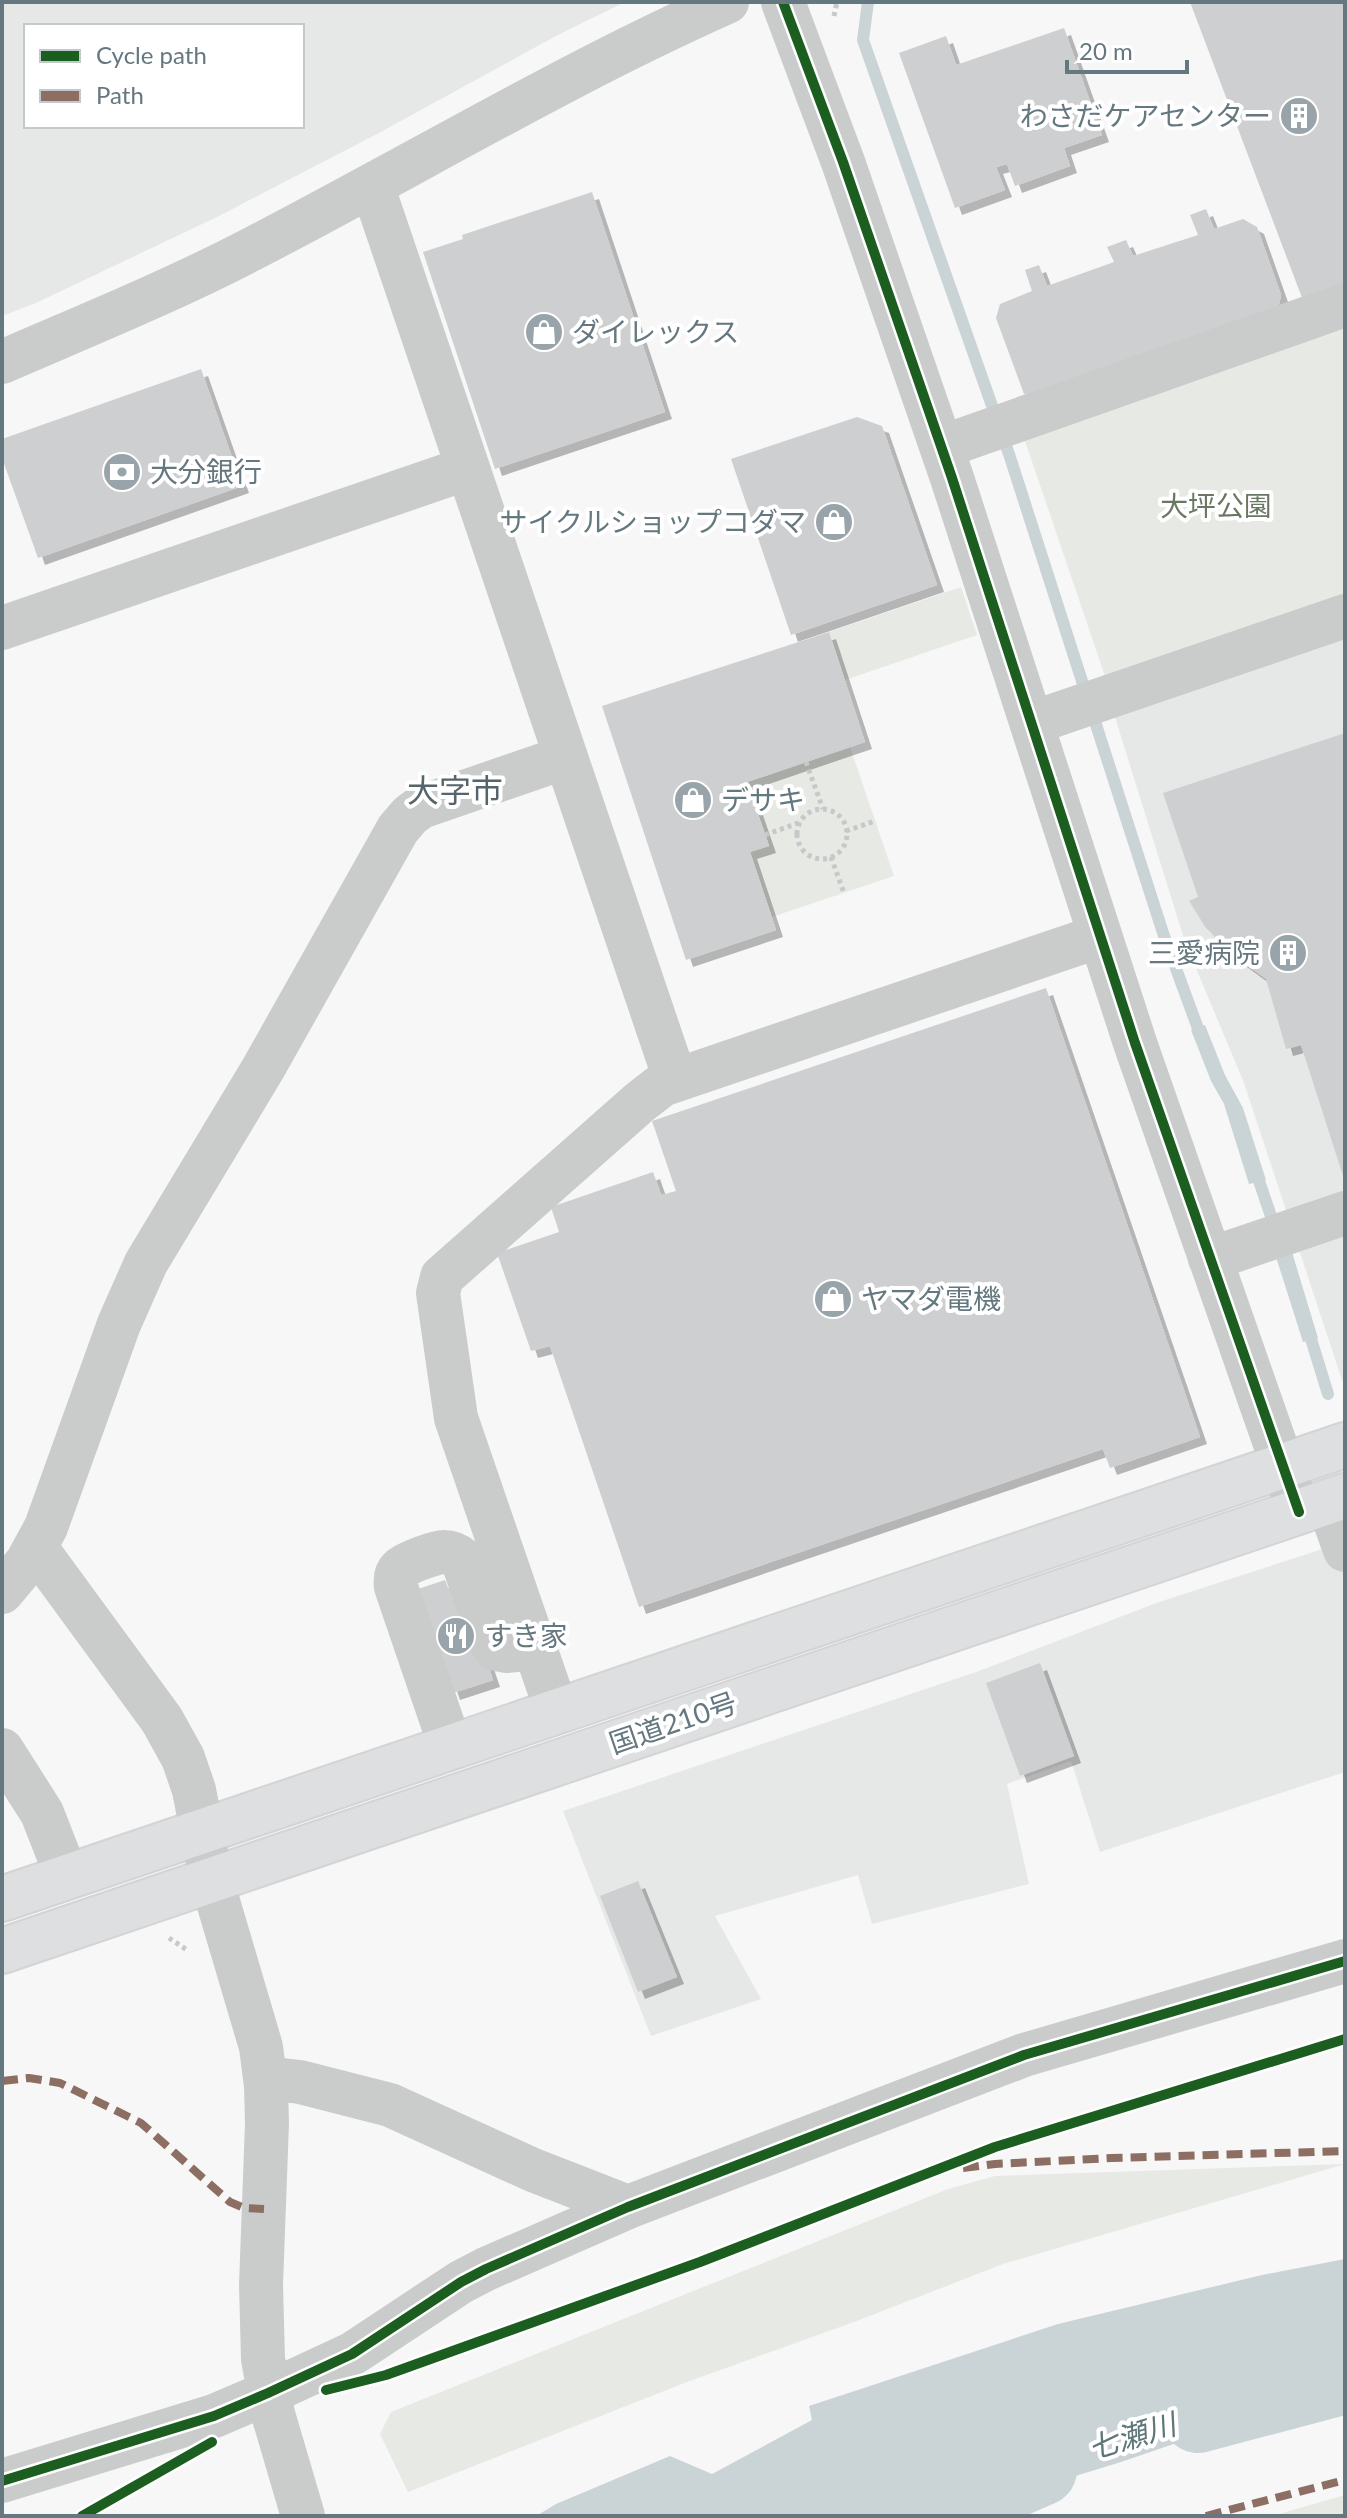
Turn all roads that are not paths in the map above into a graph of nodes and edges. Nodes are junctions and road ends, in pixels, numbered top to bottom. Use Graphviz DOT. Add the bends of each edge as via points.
graph roads {
  1 [pos="727,2"];
  2 [pos="783,2"];
  3 [pos="372,185"];
  4 [pos="1345,305"];
  5 [pos="2,362"];
  6 [pos="959,442"];
  7 [pos="468,468"];
  8 [pos="1345,616"];
  9 [pos="2,628"];
  10 [pos="1050,717"];
  11 [pos="566,757"];
  12 [pos="1100,936"];
  13 [pos="675,1079"];
  14 [pos="1345,1213"];
  15 [pos="1210,1259"];
  16 [pos="1345,1445"];
  17 [pos="1283,1466"];
  18 [pos="1324,1504"];
  19 [pos="36,1548"];
  20 [pos="1345,1550"];
  21 [pos="2,1592"];
  22 [pos="535,1648"];
  23 [pos="557,1712"];
  24 [pos="451,1748"];
  25 [pos="2,1750"];
  26 [pos="202,1833"];
  27 [pos="67,1877"];
  28 [pos="211,1878"];
  29 [pos="2,1899"];
  30 [pos="2,1951"];
  31 [pos="1345,1961"];
  32 [pos="265,2078"];
  33 [pos="628,2207"];
  34 [pos="273,2411"];
  35 [pos="2,2481"];
  36 [pos="303,2516"];
  1 -- 3 [label="street" via="576,74"];
  2 -- 6 [label="street"];
  3 -- 5 [label="street" via="140,304"];
  3 -- 7 [label="street"];
  4 -- 6 [label="street"];
  6 -- 10 [label="street"];
  7 -- 9 [label="street"];
  7 -- 11 [label="street"];
  8 -- 10 [label="street"];
  10 -- 12 [label="street"];
  11 -- 13 [label="street"];
  11 -- 19 [label="street" via="421,807 398,829 146,1263"];
  12 -- 13 [label="street"];
  12 -- 15 [label="street"];
  13 -- 22 [label="street" via="640,1102 438,1284 456,1418"];
  14 -- 15 [label="street"];
  15 -- 17 [label="street"];
  16 -- 17 [label="highway, 国道210号"];
  17 -- 18 [label="street"];
  17 -- 23 [label="highway, 国道210号"];
  18 -- 20 [label="street"];
  18 -- 28 [label="highway, 国道210号"];
  19 -- 21 [label="street"];
  19 -- 26 [label="street" via="162,1720 194,1790"];
  22 -- 23 [label="street"];
  22 -- 24 [label="street" via="496,1649 462,1559 455,1554 443,1552 398,1570 396,1587"];
  23 -- 24 [label="highway, 国道210号"];
  24 -- 26 [label="highway, 国道210号"];
  25 -- 27 [label="street" via="42,1813"];
  26 -- 27 [label="highway, 国道210号"];
  26 -- 28 [label="street"];
  27 -- 29 [label="highway, 国道210号"];
  28 -- 30 [label="highway, 国道210号"];
  28 -- 32 [label="street" via="254,2019"];
  31 -- 33 [label="street" via="1024,2055"];
  32 -- 33 [label="street" via="390,2105"];
  32 -- 34 [label="street" via="261,2285 263,2359"];
  33 -- 34 [label="street" via="461,2282"];
  34 -- 35 [label="street" via="214,2416"];
  34 -- 36 [label="street"];
}
